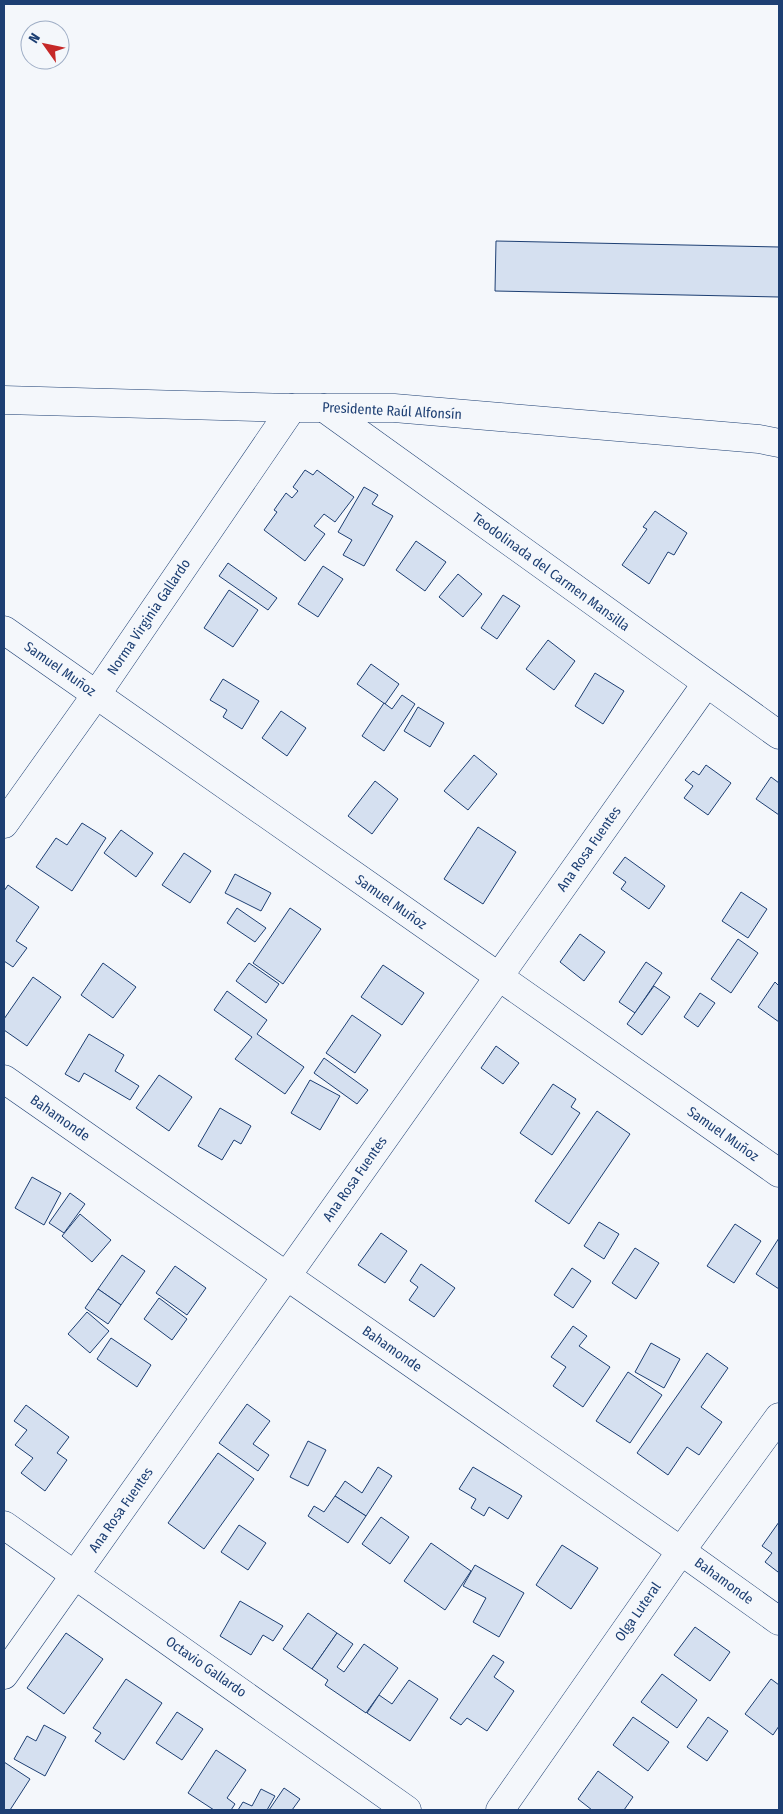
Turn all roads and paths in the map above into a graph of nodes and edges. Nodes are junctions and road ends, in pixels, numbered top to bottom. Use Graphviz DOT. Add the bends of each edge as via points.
graph roads {
  1 [pos="4,400"];
  2 [pos="292,408"];
  3 [pos="324,408"];
  4 [pos="779,444"];
  5 [pos="4,630"];
  6 [pos="706,684"];
  7 [pos="96,695"];
  8 [pos="779,735"];
  9 [pos="4,824"];
  10 [pos="498,977"];
  11 [pos="4,1079"];
  12 [pos="779,1173"];
  13 [pos="287,1276"];
  14 [pos="779,1416"];
  15 [pos="4,1525"];
  16 [pos="681,1551"];
  17 [pos="76,1574"];
  18 [pos="779,1621"];
  19 [pos="4,1674"];
  20 [pos="407,1810"];
  21 [pos="500,1810"];
  1 -- 2 [label="street, Presidente Raúl Alfonsín"];
  2 -- 3 [label="street, Presidente Raúl Alfonsín"];
  2 -- 7 [label="street, Norma Virginia Gallardo"];
  3 -- 4 [label="street, Presidente Raúl Alfonsín" via="394,408 759,439"];
  3 -- 6 [label="street, Teodolinada del Carmen Mansilla"];
  5 -- 7 [label="street, Samuel Muñoz"];
  6 -- 8 [label="street, Teodolinada del Carmen Mansilla"];
  6 -- 10 [label="street, Ana Rosa Fuentes"];
  7 -- 9 [label="street, Norma Virginia Gallardo"];
  7 -- 10 [label="street, Samuel Muñoz"];
  10 -- 12 [label="street, Samuel Muñoz"];
  10 -- 13 [label="street, Ana Rosa Fuentes"];
  11 -- 13 [label="street, Bahamonde"];
  13 -- 16 [label="street, Bahamonde"];
  13 -- 17 [label="street, Ana Rosa Fuentes"];
  14 -- 16 [label="street, Olga Luteral"];
  15 -- 17 [label="street, Octavio Gallardo"];
  16 -- 18 [label="street, Bahamonde"];
  16 -- 21 [label="street, Olga Luteral"];
  17 -- 19 [label="street, Ana Rosa Fuentes"];
  17 -- 20 [label="street, Octavio Gallardo"];
}
